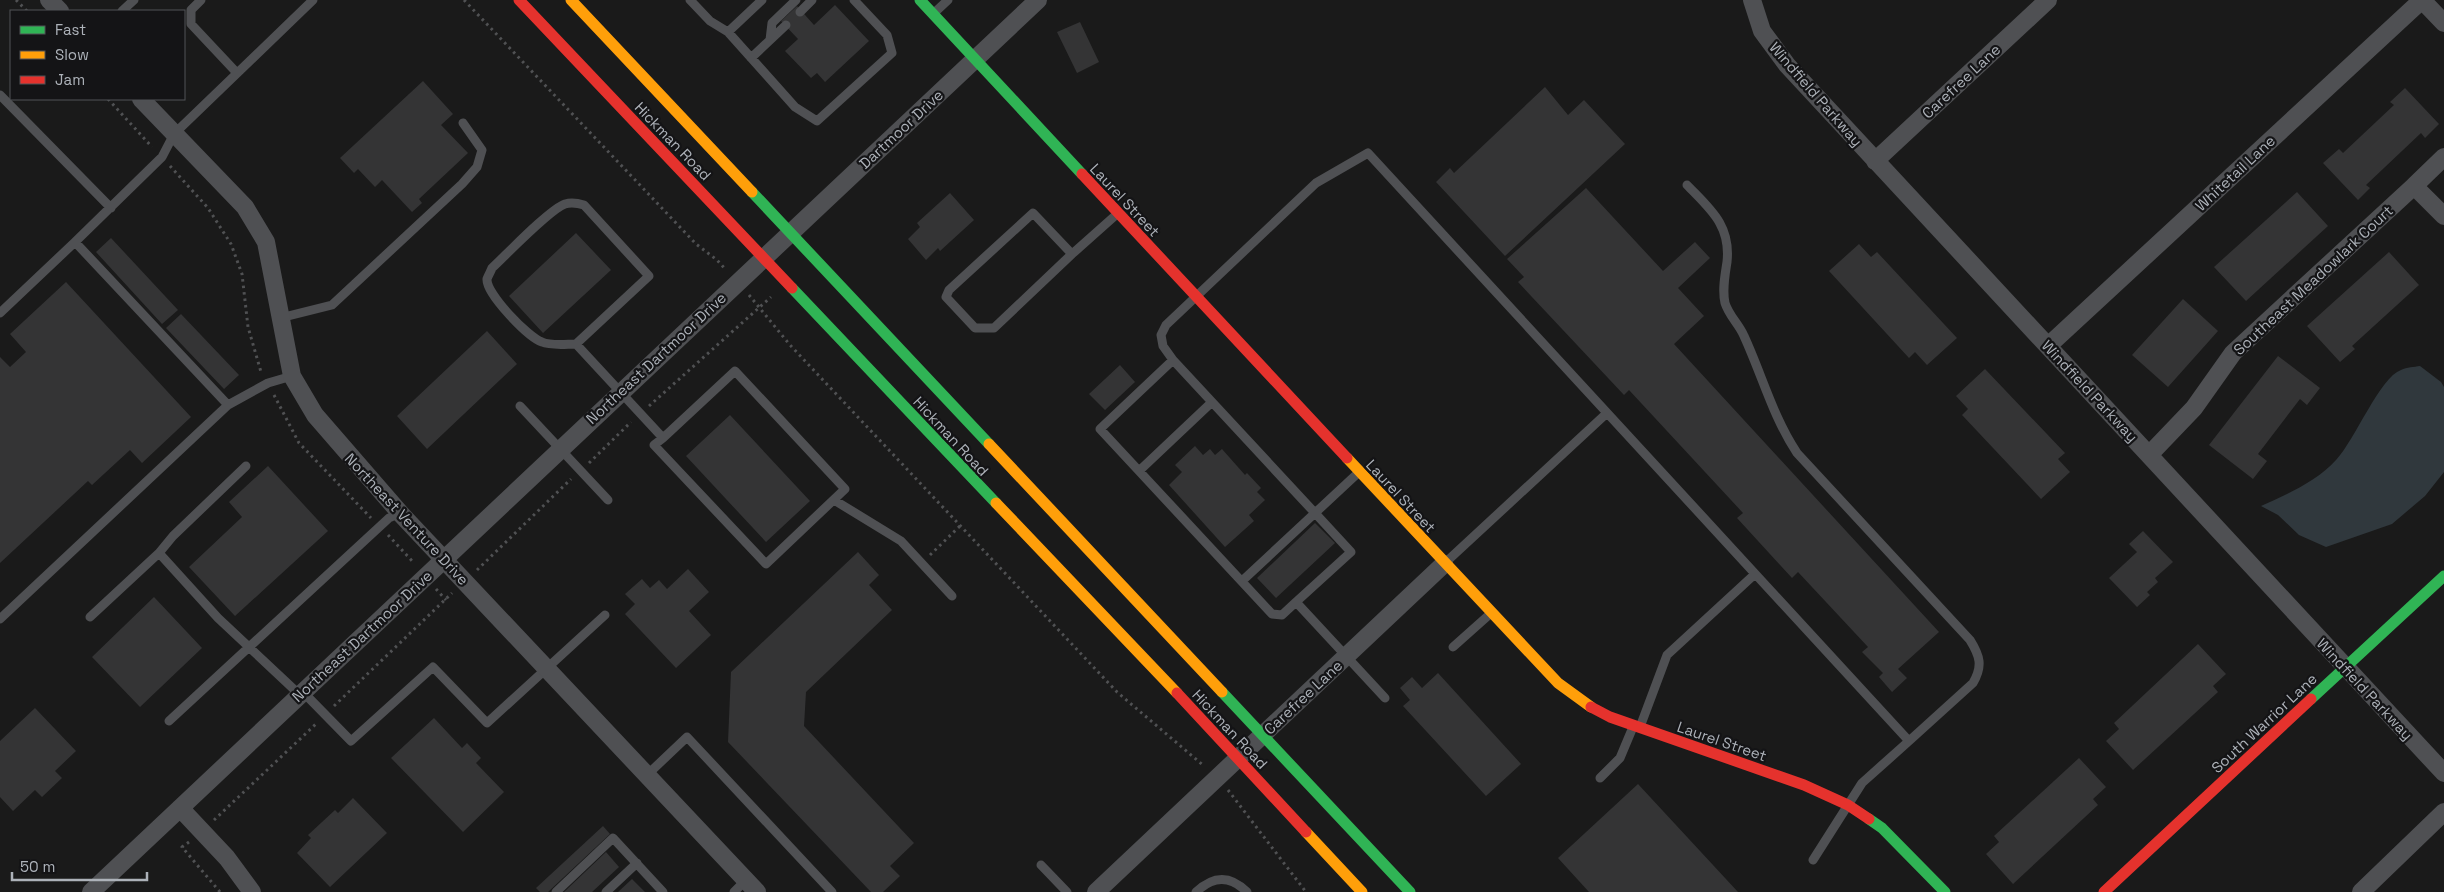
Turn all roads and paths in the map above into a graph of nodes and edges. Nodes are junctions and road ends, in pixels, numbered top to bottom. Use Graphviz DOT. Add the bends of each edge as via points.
graph roads {
  1 [pos="16,0"];
  2 [pos="49,0"];
  3 [pos="134,0"];
  4 [pos="201,0"];
  5 [pos="313,0"];
  6 [pos="464,0"];
  7 [pos="518,0"];
  8 [pos="571,0"];
  9 [pos="690,0"];
  10 [pos="762,0"];
  11 [pos="796,0"];
  12 [pos="812,0"];
  13 [pos="854,0"];
  14 [pos="920,0"];
  15 [pos="948,0"];
  16 [pos="1038,0"];
  17 [pos="1752,0"];
  18 [pos="2048,0"];
  19 [pos="2422,0"];
  20 [pos="26,10"];
  21 [pos="59,10"];
  22 [pos="123,10"];
  23 [pos="800,12"];
  24 [pos="933,14"];
  25 [pos="2444,23"];
  26 [pos="786,25"];
  27 [pos="728,32"];
  28 [pos="770,40"];
  29 [pos="751,58"];
  30 [pos="975,60"];
  31 [pos="237,73"];
  32 [pos="0,95"];
  33 [pos="142,100"];
  34 [pos="462,123"];
  35 [pos="174,134"];
  36 [pos="2444,157"];
  37 [pos="1875,161"];
  38 [pos="1687,185"];
  39 [pos="2414,186"];
  40 [pos="111,208"];
  41 [pos="1117,214"];
  42 [pos="2444,216"];
  43 [pos="791,232"];
  44 [pos="74,242"];
  45 [pos="1072,254"];
  46 [pos="764,258"];
  47 [pos="737,282"];
  48 [pos="788,282"];
  49 [pos="1194,296"];
  50 [pos="760,307"];
  51 [pos="0,313"];
  52 [pos="280,318"];
  53 [pos="576,344"];
  54 [pos="2048,346"];
  55 [pos="1173,360"];
  56 [pos="292,376"];
  57 [pos="621,392"];
  58 [pos="1212,402"];
  59 [pos="228,405"];
  60 [pos="520,406"];
  61 [pos="640,413"];
  62 [pos="1607,413"];
  63 [pos="663,438"];
  64 [pos="560,449"];
  65 [pos="2149,455"];
  66 [pos="246,466"];
  67 [pos="580,470"];
  68 [pos="1139,471"];
  69 [pos="1358,472"];
  70 [pos="608,500"];
  71 [pos="834,500"];
  72 [pos="1315,513"];
  73 [pos="400,514"];
  74 [pos="960,526"];
  75 [pos="159,553"];
  76 [pos="444,559"];
  77 [pos="921,563"];
  78 [pos="1444,564"];
  79 [pos="1755,574"];
  80 [pos="2444,576"];
  81 [pos="1242,581"];
  82 [pos="465,582"];
  83 [pos="952,596"];
  84 [pos="1296,602"];
  85 [pos="1490,613"];
  86 [pos="605,616"];
  87 [pos="90,617"];
  88 [pos="0,619"];
  89 [pos="248,646"];
  90 [pos="1453,647"];
  91 [pos="1346,656"];
  92 [pos="2346,667"];
  93 [pos="547,668"];
  94 [pos="302,693"];
  95 [pos="1385,698"];
  96 [pos="325,715"];
  97 [pos="168,721"];
  98 [pos="1636,728"];
  99 [pos="1262,735"];
  100 [pos="1909,741"];
  101 [pos="1239,759"];
  102 [pos="2444,773"];
  103 [pos="647,775"];
  104 [pos="1218,778"];
  105 [pos="1600,778"];
  106 [pos="1848,805"];
  107 [pos="180,808"];
  108 [pos="2444,812"];
  109 [pos="202,831"];
  110 [pos="1813,860"];
  111 [pos="636,864"];
  112 [pos="1041,865"];
  113 [pos="746,888"];
  114 [pos="91,892"];
  115 [pos="220,892"];
  116 [pos="252,892"];
  117 [pos="556,892"];
  118 [pos="606,892"];
  119 [pos="663,892"];
  120 [pos="832,892"];
  121 [pos="1067,892"];
  122 [pos="1096,892"];
  123 [pos="1196,892"];
  124 [pos="1247,892"];
  125 [pos="1306,892"];
  126 [pos="1362,892"];
  127 [pos="1410,892"];
  128 [pos="1945,892"];
  129 [pos="2104,892"];
  130 [pos="2361,892"];
  1 -- 20 [label="path"];
  2 -- 21 [label="street"];
  3 -- 22 [label="lane"];
  4 -- 31 [label="lane" via="191,10 191,24"];
  5 -- 31 [label="lane"];
  6 -- 47 [label="path" via="696,244 717,260"];
  7 -- 46 [label="main road, Hickman Road"];
  8 -- 43 [label="main road, Hickman Road"];
  9 -- 27 [label="lane" via="710,21"];
  10 -- 27 [label="lane"];
  11 -- 28 [label="lane" via="772,24"];
  12 -- 23 [label="lane"];
  13 -- 29 [label="lane" via="887,35 892,53 817,121 795,107"];
  14 -- 24 [label="main road, Laurel Street"];
  15 -- 24 [label="lane"];
  16 -- 30 [label="street, Dartmoor Drive"];
  17 -- 37 [label="street, Windfield Parkway" via="1762,31 1787,65"];
  18 -- 37 [label="street, Carefree Lane"];
  19 -- 25 [label="street"];
  19 -- 54 [label="street, Whitetail Lane"];
  24 -- 30 [label="main road, Laurel Street"];
  26 -- 28 [label="lane"];
  27 -- 29 [label="lane"];
  28 -- 29 [label="lane"];
  30 -- 41 [label="main road, Laurel Street"];
  30 -- 43 [label="street, Dartmoor Drive"];
  31 -- 35 [label="lane"];
  32 -- 40 [label="lane"];
  33 -- 35 [label="street, Northeast Venture Drive"];
  34 -- 52 [label="lane" via="482,150 477,167 462,184 332,305"];
  35 -- 40 [label="lane" via="162,157"];
  35 -- 52 [label="street, Northeast Venture Drive" via="245,208 266,242"];
  36 -- 39 [label="street, Southeast Meadowlark Court"];
  37 -- 54 [label="street, Windfield Parkway"];
  38 -- 100 [label="lane" via="1724,228 1728,253 1723,294 1726,306 1742,332 1784,434 1797,453 1977,651 1980,663 1973,683"];
  39 -- 42 [label="street"];
  39 -- 65 [label="street, Southeast Meadowlark Court" via="2233,353 2194,408"];
  40 -- 44 [label="lane"];
  41 -- 45 [label="lane"];
  41 -- 49 [label="main road, Laurel Street"];
  43 -- 46 [label="street, Dartmoor Drive"];
  43 -- 99 [label="main road, Hickman Road"];
  44 -- 51 [label="lane"];
  44 -- 59 [label="lane"];
  45 -- 45 [label="lane" via="1033,213 949,290 946,297 975,328 994,328"];
  46 -- 47 [label="street, Northeast Dartmoor Drive"];
  46 -- 48 [label="main road, Hickman Road"];
  47 -- 50 [label="path"];
  47 -- 57 [label="street, Northeast Dartmoor Drive"];
  48 -- 50 [label="path"];
  48 -- 101 [label="main road, Hickman Road"];
  49 -- 55 [label="lane" via="1166,325 1161,335 1163,346"];
  49 -- 62 [label="lane" via="1316,183 1368,153"];
  49 -- 69 [label="main road, Laurel Street"];
  50 -- 61 [label="path"];
  50 -- 74 [label="path" via="790,345"];
  52 -- 56 [label="street, Northeast Venture Drive"];
  53 -- 53 [label="lane" via="649,276 584,205 576,202 563,205 552,213 492,268 487,279 499,302 531,336 543,343"];
  53 -- 57 [label="lane"];
  54 -- 65 [label="street, Windfield Parkway"];
  55 -- 58 [label="lane"];
  55 -- 68 [label="lane" via="1100,428"];
  56 -- 59 [label="lane" via="268,383"];
  56 -- 73 [label="street, Northeast Venture Drive" via="315,415"];
  57 -- 61 [label="lane"];
  57 -- 64 [label="street, Northeast Dartmoor Drive"];
  58 -- 68 [label="lane"];
  58 -- 72 [label="lane"];
  59 -- 88 [label="lane"];
  60 -- 64 [label="lane"];
  61 -- 63 [label="lane"];
  61 -- 67 [label="path"];
  62 -- 78 [label="lane"];
  62 -- 79 [label="lane"];
  63 -- 71 [label="lane" via="654,446 766,564"];
  63 -- 71 [label="lane" via="735,371 845,489"];
  64 -- 67 [label="lane"];
  64 -- 76 [label="street, Northeast Dartmoor Drive"];
  65 -- 92 [label="street, Windfield Parkway"];
  66 -- 75 [label="lane"];
  67 -- 70 [label="lane"];
  67 -- 82 [label="path"];
  68 -- 81 [label="lane"];
  69 -- 72 [label="lane"];
  69 -- 78 [label="main road, Laurel Street"];
  71 -- 77 [label="lane" via="901,541"];
  72 -- 81 [label="lane"];
  72 -- 84 [label="lane" via="1351,552"];
  73 -- 76 [label="street, Northeast Venture Drive"];
  73 -- 89 [label="lane" via="389,518"];
  74 -- 77 [label="path"];
  74 -- 104 [label="path" via="1117,692"];
  75 -- 87 [label="lane"];
  75 -- 89 [label="lane"];
  76 -- 82 [label="street, Northeast Venture Drive"];
  76 -- 94 [label="street, Northeast Dartmoor Drive"];
  77 -- 83 [label="lane"];
  78 -- 85 [label="main road, Laurel Street"];
  78 -- 91 [label="street, Carefree Lane"];
  79 -- 98 [label="lane" via="1667,655"];
  79 -- 100 [label="lane"];
  80 -- 92 [label="main road, South Warrior Lane"];
  81 -- 84 [label="lane" via="1272,614 1282,615"];
  82 -- 93 [label="street, Northeast Venture Drive"];
  82 -- 96 [label="path"];
  84 -- 91 [label="lane"];
  85 -- 90 [label="lane"];
  85 -- 98 [label="main road, Laurel Street" via="1558,683 1584,703"];
  86 -- 93 [label="lane"];
  89 -- 94 [label="lane"];
  89 -- 97 [label="lane"];
  91 -- 95 [label="lane"];
  91 -- 99 [label="street, Carefree Lane"];
  92 -- 102 [label="street, Windfield Parkway"];
  92 -- 129 [label="main road, South Warrior Lane"];
  93 -- 96 [label="lane" via="487,723 433,667 351,742"];
  93 -- 103 [label="street, Northeast Venture Drive"];
  94 -- 96 [label="lane"];
  94 -- 107 [label="street, Northeast Dartmoor Drive"];
  96 -- 109 [label="path"];
  98 -- 105 [label="lane" via="1620,758"];
  98 -- 106 [label="main road, Laurel Street" via="1804,785"];
  99 -- 101 [label="street, Carefree Lane"];
  99 -- 127 [label="main road, Hickman Road"];
  100 -- 106 [label="lane" via="1862,783"];
  101 -- 104 [label="street, Carefree Lane"];
  101 -- 126 [label="main road, Hickman Road"];
  103 -- 113 [label="street, Northeast Venture Drive"];
  103 -- 120 [label="lane" via="687,737"];
  104 -- 122 [label="street, Carefree Lane"];
  104 -- 125 [label="path" via="1237,798"];
  106 -- 110 [label="lane"];
  106 -- 128 [label="main road, Laurel Street" via="1882,828"];
  107 -- 109 [label="street"];
  107 -- 114 [label="street, Northeast Dartmoor Drive"];
  108 -- 130 [label="street"];
  109 -- 115 [label="path" via="182,847"];
  109 -- 116 [label="street"];
  111 -- 117 [label="lane" via="614,838"];
  111 -- 118 [label="lane"];
  111 -- 119 [label="lane"];
  112 -- 121 [label="lane"];
  123 -- 124 [label="lane" via="1214,879 1225,878 1235,881"];
}
